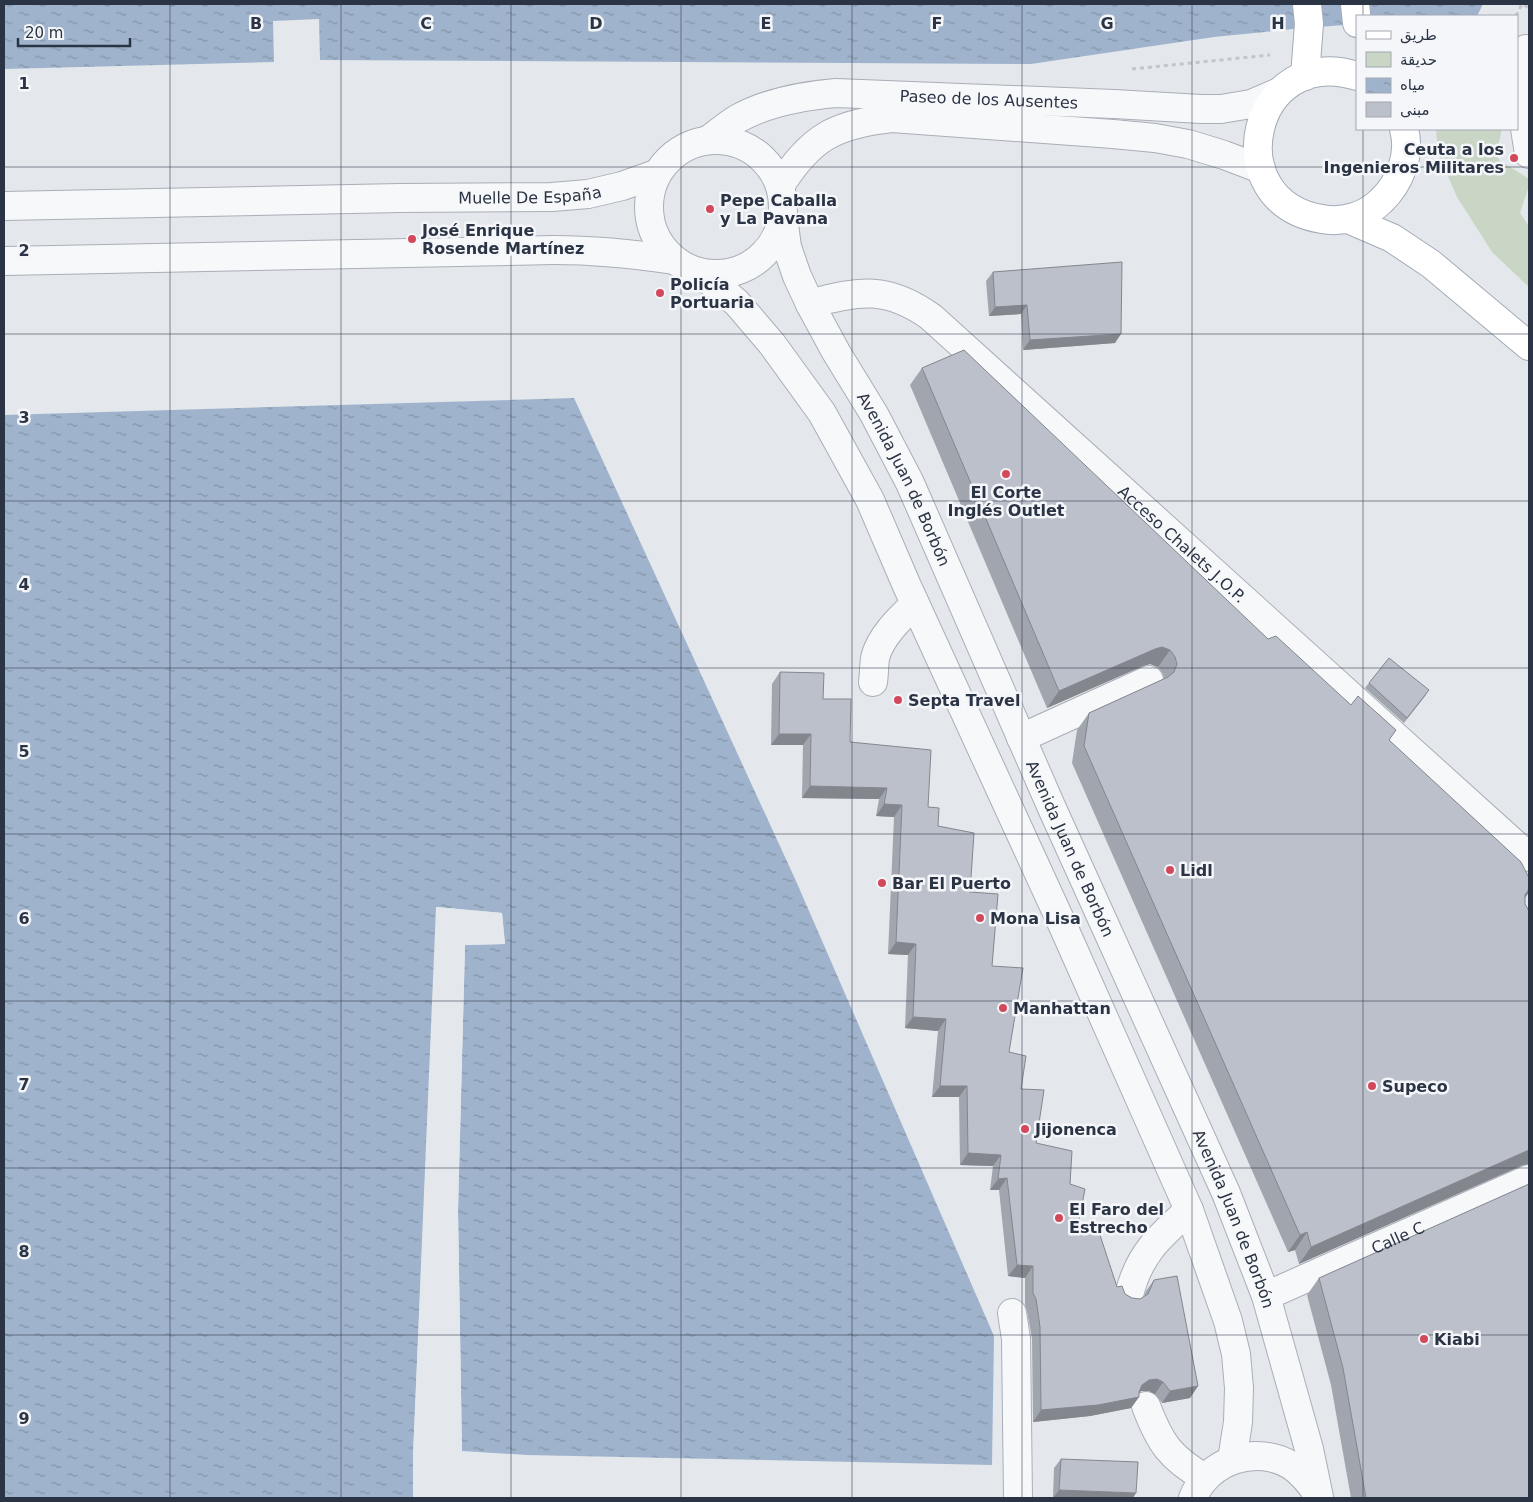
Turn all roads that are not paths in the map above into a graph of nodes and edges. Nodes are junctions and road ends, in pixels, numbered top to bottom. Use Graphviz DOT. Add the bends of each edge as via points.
graph roads {
  1 [pos="1308,14"];
  2 [pos="1524,50"];
  3 [pos="1305,76"];
  4 [pos="1356,76"];
  5 [pos="1279,92"];
  6 [pos="1404,130"];
  7 [pos="708,140"];
  8 [pos="1529,154"];
  9 [pos="1261,169"];
  10 [pos="656,174"];
  11 [pos="780,186"];
  12 [pos="4,206"];
  13 [pos="783,217"];
  14 [pos="1348,219"];
  15 [pos="4,260"];
  16 [pos="684,266"];
  17 [pos="810,304"];
  18 [pos="1529,346"];
  19 [pos="915,604"];
  20 [pos="1149,680"];
  21 [pos="873,682"];
  22 [pos="1021,738"];
  23 [pos="1529,857"];
  24 [pos="1529,1179"];
  25 [pos="1189,1210"];
  26 [pos="1129,1295"];
  27 [pos="1266,1296"];
  28 [pos="1012,1313"];
  29 [pos="1146,1406"];
  30 [pos="1232,1460"];
  31 [pos="1199,1488"];
  32 [pos="1018,1498"];
  33 [pos="1319,1498"];
  1 -- 3 [label="main road"];
  2 -- 8 [label="street" via="1524,122"];
  3 -- 4 [label="main road" via="1323,72"];
  3 -- 5 [label="main road"];
  5 -- 7 [label="street, Paseo de los Ausentes" via="1251,104 1201,110 836,93 799,96 737,119"];
  5 -- 9 [label="main road" via="1262,118 1258,132 1257,151"];
  6 -- 14 [label="main road" via="1406,154 1392,188 1366,213"];
  7 -- 10 [label="street" via="678,151"];
  7 -- 11 [label="street" via="726,140 760,156"];
  9 -- 11 [label="street, Paseo de los Ausentes" via="1188,144 1155,138 892,118 864,121 837,130 813,144 794,164"];
  9 -- 14 [label="main road" via="1280,200 1295,211 1312,218"];
  10 -- 12 [label="street, Muelle De España" via="588,194 552,196"];
  10 -- 16 [label="street" via="650,189 649,220 662,248"];
  11 -- 13 [label="street"];
  13 -- 16 [label="street" via="772,245 751,265 733,273 713,275"];
  13 -- 17 [label="street, Avenida Juan de Borbón" via="787,247"];
  14 -- 18 [label="main road" via="1392,238 1431,264"];
  15 -- 16 [label="street" via="594,250 634,254"];
  16 -- 19 [label="street" via="716,286 756,322 822,413 870,500"];
  17 -- 22 [label="street, Avenida Juan de Borbón" via="910,483"];
  17 -- 23 [label="street, Acceso Chalets J.O.P." via="847,295 875,293 914,305 931,317"];
  19 -- 21 [label="street" via="885,637 876,657"];
  19 -- 25 [label="street"];
  20 -- 22 [label="street"];
  22 -- 27 [label="street, Avenida Juan de Borbón" via="1226,1193"];
  24 -- 27 [label="street, Calle C"];
  25 -- 26 [label="street" via="1140,1262"];
  25 -- 30 [label="street" via="1228,1320 1236,1354 1238,1422"];
  27 -- 33 [label="street, Avenida Juan de Borbón" via="1309,1449"];
  28 -- 32 [label="street" via="1016,1339"];
  29 -- 31 [label="street" via="1161,1440 1186,1467"];
  30 -- 31 [label="street" via="1217,1467"];
  30 -- 33 [label="street" via="1252,1456 1273,1458 1292,1466 1308,1479"];
}
